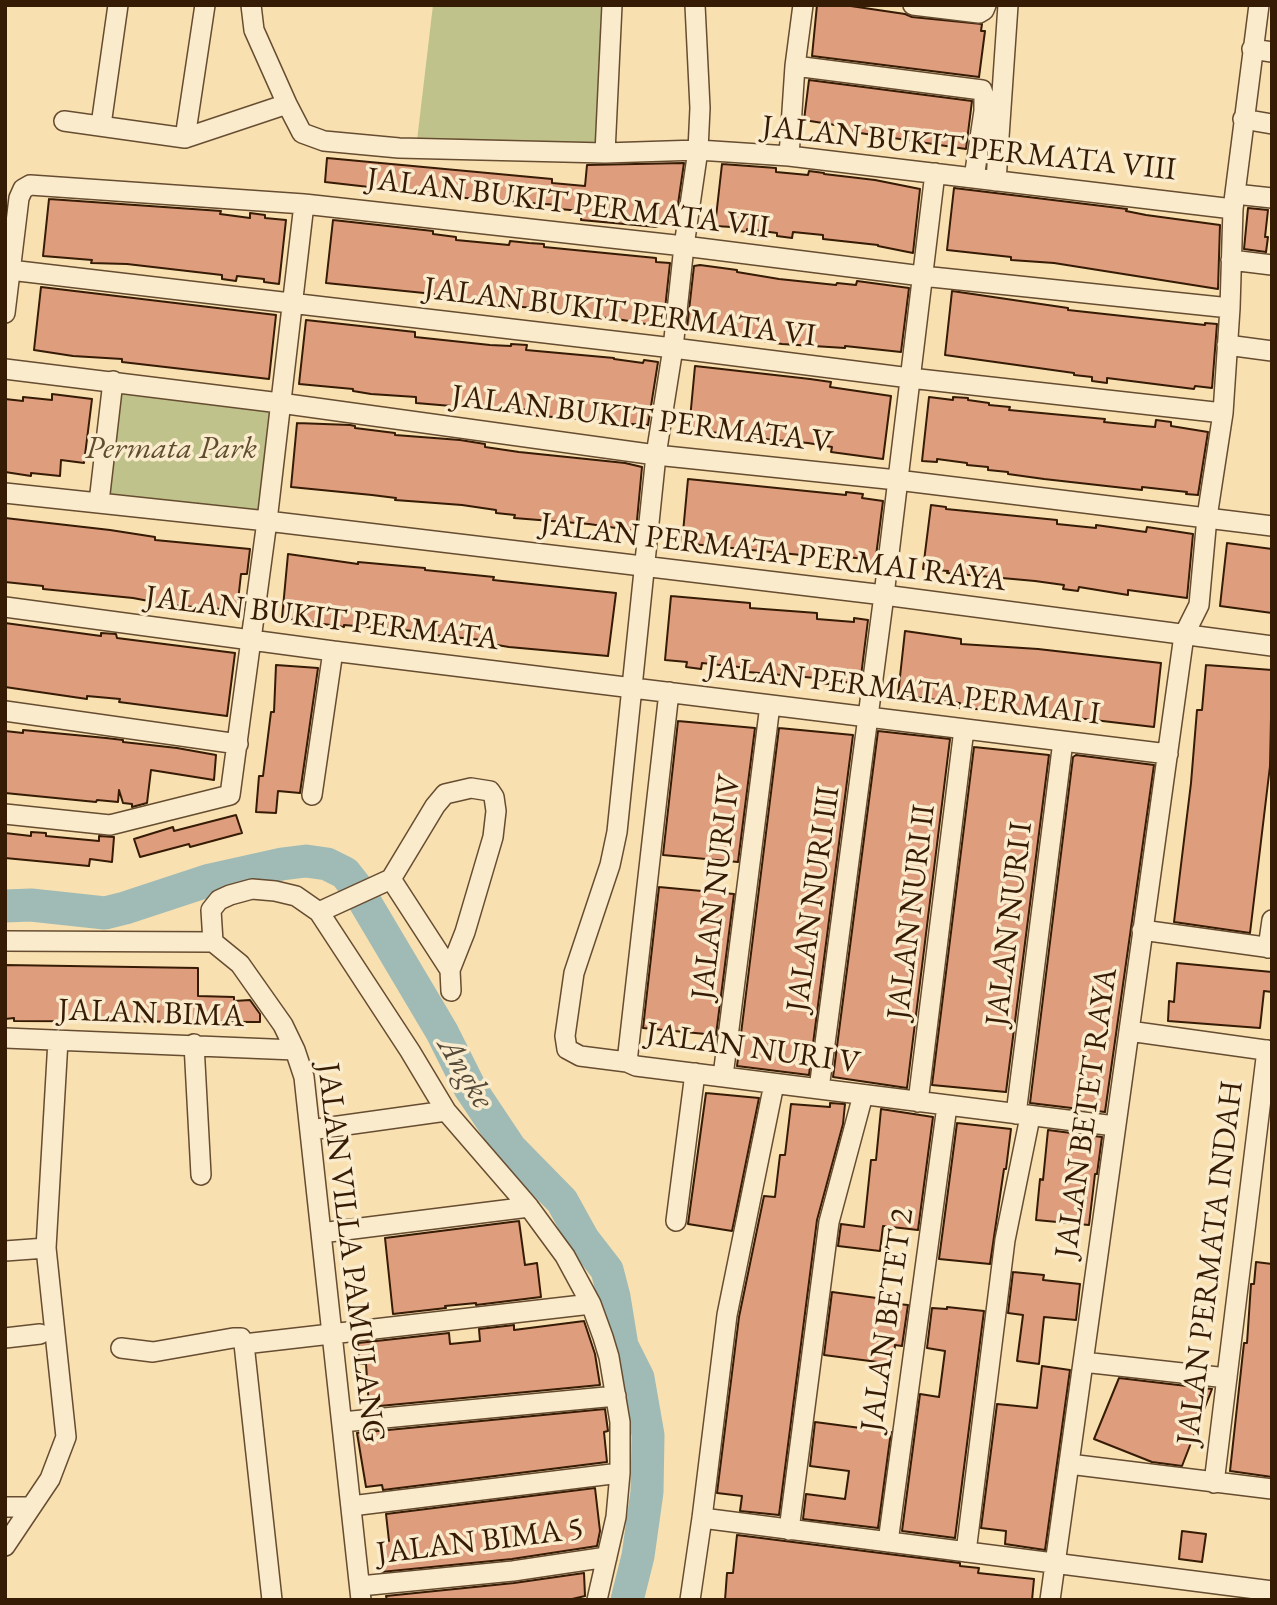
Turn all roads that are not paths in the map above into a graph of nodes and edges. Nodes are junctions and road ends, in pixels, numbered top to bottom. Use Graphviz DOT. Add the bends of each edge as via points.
graph roads {
  1 [pos="118,5"];
  2 [pos="205,5"];
  3 [pos="251,5"];
  4 [pos="612,5"];
  5 [pos="695,5"];
  6 [pos="803,5"];
  7 [pos="913,5"];
  8 [pos="986,5"];
  9 [pos="1008,5"];
  10 [pos="1259,5"];
  11 [pos="1262,50"];
  12 [pos="795,66"];
  13 [pos="287,104"];
  14 [pos="1243,119"];
  15 [pos="64,121"];
  16 [pos="1272,124"];
  17 [pos="101,125"];
  18 [pos="185,138"];
  19 [pos="698,150"];
  20 [pos="605,153"];
  21 [pos="789,156"];
  22 [pos="935,173"];
  23 [pos="974,178"];
  24 [pos="996,181"];
  25 [pos="1272,198"];
  26 [pos="1234,201"];
  27 [pos="304,204"];
  28 [pos="684,246"];
  29 [pos="1231,260"];
  30 [pos="1272,265"];
  31 [pos="10,270"];
  32 [pos="922,276"];
  33 [pos="293,303"];
  34 [pos="1230,308"];
  35 [pos="5,313"];
  36 [pos="1227,345"];
  37 [pos="673,348"];
  38 [pos="1272,351"];
  39 [pos="5,369"];
  40 [pos="910,378"];
  41 [pos="113,381"];
  42 [pos="280,403"];
  43 [pos="1223,413"];
  44 [pos="656,455"];
  45 [pos="897,480"];
  46 [pos="5,493"];
  47 [pos="99,502"];
  48 [pos="1207,517"];
  49 [pos="267,521"];
  50 [pos="1272,526"];
  51 [pos="644,567"];
  52 [pos="884,595"];
  53 [pos="5,607"];
  54 [pos="1184,635"];
  55 [pos="251,639"];
  56 [pos="1272,646"];
  57 [pos="333,651"];
  58 [pos="631,688"];
  59 [pos="669,692"];
  60 [pos="770,705"];
  61 [pos="5,711"];
  62 [pos="868,717"];
  63 [pos="964,729"];
  64 [pos="1063,741"];
  65 [pos="238,744"];
  66 [pos="1168,754"];
  67 [pos="312,795"];
  68 [pos="5,814"];
  69 [pos="384,883"];
  70 [pos="327,907"];
  71 [pos="1272,920"];
  72 [pos="1142,930"];
  73 [pos="5,941"];
  74 [pos="214,942"];
  75 [pos="1270,948"];
  76 [pos="450,970"];
  77 [pos="451,991"];
  78 [pos="1129,1031"];
  79 [pos="5,1038"];
  80 [pos="58,1040"];
  81 [pos="194,1044"];
  82 [pos="295,1050"];
  83 [pos="1269,1050"];
  84 [pos="627,1062"];
  85 [pos="695,1073"];
  86 [pos="723,1076"];
  87 [pos="774,1084"];
  88 [pos="819,1089"];
  89 [pos="863,1095"];
  90 [pos="919,1102"];
  91 [pos="947,1106"];
  92 [pos="446,1111"];
  93 [pos="1023,1115"];
  94 [pos="1115,1126"];
  95 [pos="310,1130"];
  96 [pos="201,1175"];
  97 [pos="529,1207"];
  98 [pos="676,1221"];
  99 [pos="321,1233"];
  100 [pos="46,1248"];
  101 [pos="5,1251"];
  102 [pos="591,1304"];
  103 [pos="333,1333"];
  104 [pos="40,1334"];
  105 [pos="5,1338"];
  106 [pos="244,1344"];
  107 [pos="121,1348"];
  108 [pos="1083,1362"];
  109 [pos="1227,1378"];
  110 [pos="616,1396"];
  111 [pos="342,1422"];
  112 [pos="1069,1464"];
  113 [pos="620,1473"];
  114 [pos="1214,1483"];
  115 [pos="1272,1489"];
  116 [pos="351,1506"];
  117 [pos="5,1507"];
  118 [pos="31,1507"];
  119 [pos="702,1518"];
  120 [pos="789,1530"];
  121 [pos="888,1542"];
  122 [pos="5,1546"];
  123 [pos="966,1552"];
  124 [pos="607,1557"];
  125 [pos="1055,1564"];
  126 [pos="1272,1591"];
  127 [pos="361,1593"];
  128 [pos="272,1600"];
  129 [pos="597,1600"];
  130 [pos="690,1600"];
  131 [pos="1050,1600"];
  1 -- 17 [label="street"];
  2 -- 18 [label="street"];
  3 -- 13 [label="street, JALAN BUKIT PERMATA VIII" via="254,30"];
  4 -- 20 [label="street"];
  5 -- 19 [label="street"];
  6 -- 12 [label="street"];
  7 -- 8 [label="street" via="978,13"];
  9 -- 24 [label="street"];
  10 -- 11 [label="street, JALAN BETET RAYA"];
  11 -- 14 [label="street, JALAN BETET RAYA"];
  12 -- 21 [label="street"];
  12 -- 23 [label="street" via="982,90 984,111"];
  13 -- 18 [label="street"];
  13 -- 20 [label="street, JALAN BUKIT PERMATA VIII" via="302,133 324,141 399,148"];
  14 -- 16 [label="street"];
  14 -- 26 [label="street, JALAN BETET RAYA"];
  15 -- 17 [label="street"];
  17 -- 18 [label="street"];
  19 -- 20 [label="street, JALAN BUKIT PERMATA VIII"];
  19 -- 21 [label="street, JALAN BUKIT PERMATA VIII"];
  19 -- 28 [label="street"];
  21 -- 22 [label="street, JALAN BUKIT PERMATA VIII"];
  22 -- 23 [label="street, JALAN BUKIT PERMATA VIII"];
  22 -- 32 [label="street, JALAN NURI III"];
  23 -- 24 [label="street, JALAN BUKIT PERMATA VIII"];
  24 -- 26 [label="street, JALAN BUKIT PERMATA VIII"];
  25 -- 26 [label="street, JALAN BUKIT PERMATA VIII"];
  26 -- 29 [label="street, JALAN BETET RAYA"];
  27 -- 28 [label="street, JALAN BUKIT PERMATA VII"];
  27 -- 31 [label="street, JALAN BUKIT PERMATA VII" via="30,185 19,198"];
  27 -- 33 [label="street"];
  28 -- 32 [label="street, JALAN BUKIT PERMATA VII"];
  28 -- 37 [label="street"];
  29 -- 30 [label="street"];
  29 -- 34 [label="street, JALAN BETET RAYA"];
  31 -- 33 [label="street, JALAN BUKIT PERMATA VI"];
  31 -- 35 [label="street, JALAN BUKIT PERMATA VII"];
  32 -- 34 [label="street, JALAN BUKIT PERMATA VII"];
  32 -- 40 [label="street, JALAN NURI III"];
  33 -- 37 [label="street, JALAN BUKIT PERMATA VI"];
  33 -- 42 [label="street"];
  34 -- 36 [label="street, JALAN BETET RAYA"];
  36 -- 38 [label="street"];
  36 -- 43 [label="street, JALAN BETET RAYA"];
  37 -- 40 [label="street, JALAN BUKIT PERMATA VI"];
  37 -- 44 [label="street"];
  39 -- 41 [label="street, JALAN BUKIT PERMATA V"];
  40 -- 43 [label="street, JALAN BUKIT PERMATA VI"];
  40 -- 45 [label="street, JALAN NURI III"];
  41 -- 42 [label="street, JALAN BUKIT PERMATA V"];
  41 -- 47 [label="street"];
  42 -- 44 [label="street, JALAN BUKIT PERMATA V"];
  42 -- 49 [label="street"];
  43 -- 48 [label="street, JALAN BETET RAYA"];
  44 -- 45 [label="street, JALAN BUKIT PERMATA V"];
  44 -- 51 [label="street"];
  45 -- 48 [label="street, JALAN BUKIT PERMATA V"];
  45 -- 52 [label="street, JALAN NURI III"];
  46 -- 47 [label="street, JALAN PERMATA PERMAI RAYA"];
  47 -- 49 [label="street, JALAN PERMATA PERMAI RAYA"];
  48 -- 50 [label="street, JALAN BUKIT PERMATA V"];
  48 -- 54 [label="street, JALAN BETET RAYA" via="1199,605"];
  49 -- 51 [label="street, JALAN PERMATA PERMAI RAYA"];
  49 -- 55 [label="street"];
  51 -- 52 [label="street, JALAN PERMATA PERMAI RAYA"];
  51 -- 58 [label="street"];
  52 -- 54 [label="street, JALAN PERMATA PERMAI RAYA"];
  52 -- 62 [label="street, JALAN NURI III"];
  53 -- 55 [label="street, JALAN BUKIT PERMATA"];
  54 -- 56 [label="street, JALAN PERMATA PERMAI RAYA"];
  54 -- 66 [label="street, JALAN BETET RAYA"];
  55 -- 57 [label="street, JALAN BUKIT PERMATA"];
  55 -- 65 [label="street"];
  57 -- 58 [label="street, JALAN BUKIT PERMATA"];
  57 -- 67 [label="street"];
  58 -- 59 [label="street, JALAN PERMATA PERMAI I"];
  58 -- 84 [label="street" via="617,832 574,973 565,1044 580,1056"];
  59 -- 60 [label="street, JALAN PERMATA PERMAI I"];
  59 -- 84 [label="street, JALAN NURI V"];
  60 -- 62 [label="street, JALAN PERMATA PERMAI I"];
  60 -- 86 [label="street, JALAN NURI IV"];
  61 -- 65 [label="street"];
  62 -- 63 [label="street, JALAN PERMATA PERMAI I"];
  62 -- 88 [label="street, JALAN NURI III"];
  63 -- 64 [label="street, JALAN PERMATA PERMAI I"];
  63 -- 90 [label="street, JALAN NURI II"];
  64 -- 66 [label="street, JALAN PERMATA PERMAI I"];
  64 -- 93 [label="street, JALAN NURI I"];
  65 -- 68 [label="street" via="232,790 225,798 110,825"];
  66 -- 72 [label="street, JALAN BETET RAYA"];
  69 -- 70 [label="street"];
  69 -- 76 [label="street"];
  69 -- 76 [label="street" via="445,794 471,788 490,791 496,811 492,837"];
  70 -- 74 [label="street" via="275,891 252,889 230,895 211,910"];
  70 -- 92 [label="street"];
  71 -- 75 [label="street"];
  72 -- 75 [label="street"];
  72 -- 78 [label="street, JALAN BETET RAYA"];
  73 -- 74 [label="street"];
  74 -- 82 [label="street, JALAN VILLA PAMULANG" via="240,964"];
  76 -- 77 [label="street"];
  78 -- 83 [label="street"];
  78 -- 94 [label="street, JALAN BETET RAYA"];
  79 -- 80 [label="street, JALAN BIMA"];
  80 -- 81 [label="street, JALAN BIMA"];
  80 -- 100 [label="street"];
  81 -- 82 [label="street, JALAN BIMA"];
  81 -- 96 [label="street"];
  82 -- 95 [label="street, JALAN VILLA PAMULANG" via="304,1077"];
  83 -- 109 [label="street, JALAN PERMATA INDAH"];
  84 -- 85 [label="street, JALAN NURI V"];
  85 -- 86 [label="street, JALAN NURI V"];
  85 -- 98 [label="street"];
  86 -- 87 [label="street, JALAN NURI V"];
  87 -- 88 [label="street, JALAN NURI V"];
  87 -- 119 [label="street" via="727,1315"];
  88 -- 89 [label="street, JALAN NURI V"];
  89 -- 90 [label="street, JALAN NURI V"];
  89 -- 120 [label="street" via="829,1222"];
  90 -- 91 [label="street, JALAN NURI V"];
  91 -- 93 [label="street, JALAN NURI V"];
  91 -- 121 [label="street, JALAN BETET 2"];
  92 -- 95 [label="street"];
  92 -- 97 [label="street"];
  93 -- 94 [label="street, JALAN NURI V"];
  93 -- 123 [label="street, JALAN NURI I"];
  94 -- 108 [label="street, JALAN BETET RAYA"];
  95 -- 99 [label="street, JALAN VILLA PAMULANG"];
  97 -- 99 [label="street"];
  97 -- 102 [label="street" via="565,1256"];
  99 -- 103 [label="street, JALAN VILLA PAMULANG"];
  100 -- 101 [label="street"];
  100 -- 118 [label="street" via="66,1437 50,1479"];
  102 -- 103 [label="street"];
  102 -- 110 [label="street"];
  103 -- 106 [label="street"];
  103 -- 111 [label="street, JALAN VILLA PAMULANG"];
  104 -- 105 [label="street"];
  106 -- 107 [label="street" via="241,1338 233,1338 153,1352"];
  106 -- 128 [label="street"];
  108 -- 109 [label="street"];
  108 -- 112 [label="street, JALAN BETET RAYA"];
  109 -- 114 [label="street, JALAN PERMATA INDAH"];
  110 -- 111 [label="street"];
  110 -- 113 [label="street"];
  111 -- 116 [label="street, JALAN VILLA PAMULANG"];
  112 -- 114 [label="street"];
  112 -- 125 [label="street, JALAN BETET RAYA"];
  113 -- 116 [label="street"];
  113 -- 124 [label="street"];
  114 -- 115 [label="street"];
  116 -- 127 [label="street, JALAN VILLA PAMULANG"];
  117 -- 118 [label="street"];
  118 -- 122 [label="street"];
  119 -- 120 [label="street"];
  119 -- 130 [label="street"];
  120 -- 121 [label="street"];
  121 -- 123 [label="street"];
  123 -- 125 [label="street"];
  124 -- 127 [label="street, JALAN BIMA 5"];
  124 -- 129 [label="street"];
  125 -- 126 [label="street"];
  125 -- 131 [label="street, JALAN BETET RAYA"];
}
